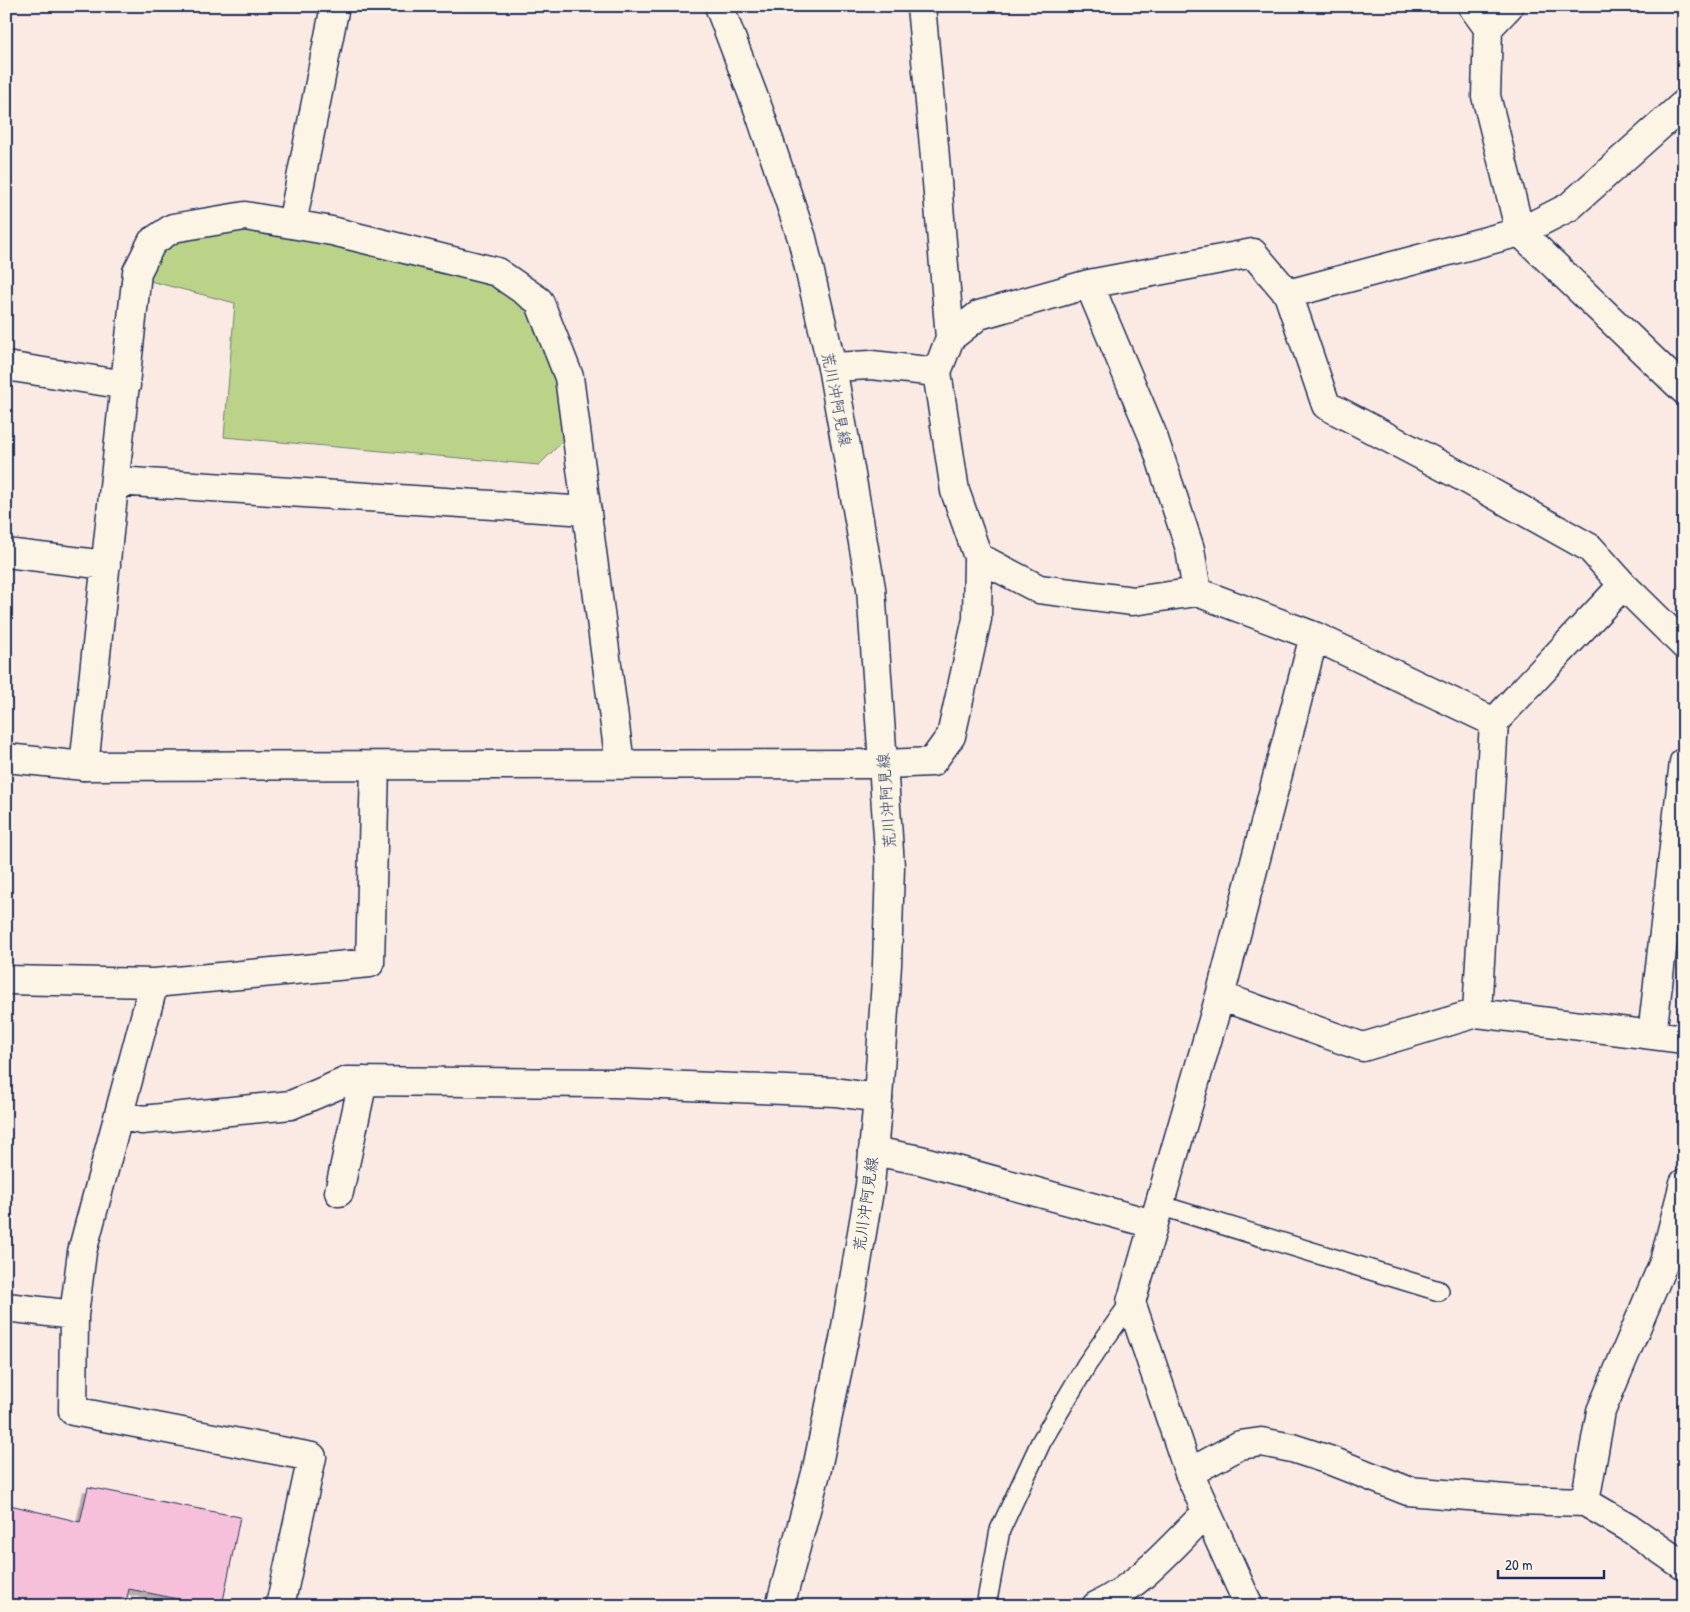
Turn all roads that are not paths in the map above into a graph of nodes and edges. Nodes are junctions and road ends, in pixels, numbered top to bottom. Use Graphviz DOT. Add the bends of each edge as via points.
graph roads {
  1 [pos="335,6"];
  2 [pos="719,6"];
  3 [pos="921,6"];
  4 [pos="1472,6"];
  5 [pos="1509,6"];
  6 [pos="1488,28"];
  7 [pos="1680,115"];
  8 [pos="292,224"];
  9 [pos="1520,232"];
  10 [pos="1089,284"];
  11 [pos="1288,294"];
  12 [pos="950,338"];
  13 [pos="6,366"];
  14 [pos="832,366"];
  15 [pos="937,372"];
  16 [pos="126,385"];
  17 [pos="1684,390"];
  18 [pos="116,481"];
  19 [pos="587,511"];
  20 [pos="6,553"];
  21 [pos="978,557"];
  22 [pos="106,565"];
  23 [pos="1622,585"];
  24 [pos="1197,592"];
  25 [pos="1314,636"];
  26 [pos="1684,645"];
  27 [pos="1494,722"];
  28 [pos="6,758"];
  29 [pos="1684,762"];
  30 [pos="620,764"];
  31 [pos="884,764"];
  32 [pos="84,766"];
  33 [pos="375,766"];
  34 [pos="6,980"];
  35 [pos="154,984"];
  36 [pos="1220,996"];
  37 [pos="1477,1013"];
  38 [pos="1652,1035"];
  39 [pos="1684,1038"];
  40 [pos="363,1081"];
  41 [pos="878,1098"];
  42 [pos="119,1115"];
  43 [pos="873,1151"];
  44 [pos="1684,1186"];
  45 [pos="339,1192"];
  46 [pos="1156,1215"];
  47 [pos="1439,1291"];
  48 [pos="1131,1302"];
  49 [pos="6,1307"];
  50 [pos="74,1315"];
  51 [pos="1189,1473"];
  52 [pos="1584,1502"];
  53 [pos="1207,1512"];
  54 [pos="1684,1566"];
  55 [pos="280,1606"];
  56 [pos="780,1606"];
  57 [pos="986,1606"];
  58 [pos="1096,1606"];
  59 [pos="1249,1606"];
  1 -- 8 [label="street"];
  2 -- 14 [label="street, 荒川沖阿見線" via="802,238"];
  3 -- 12 [label="street"];
  4 -- 6 [label="street"];
  5 -- 6 [label="street"];
  6 -- 9 [label="street" via="1486,96"];
  7 -- 9 [label="street" via="1569,207"];
  8 -- 16 [label="street" via="245,216 173,228 152,242 137,272"];
  8 -- 19 [label="street" via="332,230 497,272 539,302 569,377"];
  9 -- 11 [label="street"];
  9 -- 17 [label="street"];
  10 -- 11 [label="street" via="1253,253"];
  10 -- 12 [label="street" via="979,315"];
  10 -- 24 [label="street" via="1153,436 1190,548"];
  11 -- 23 [label="street" via="1326,406 1590,548"];
  12 -- 15 [label="street"];
  13 -- 16 [label="street"];
  14 -- 15 [label="street" via="870,365"];
  14 -- 31 [label="street, 荒川沖阿見線" via="870,588"];
  15 -- 21 [label="street" via="955,491"];
  16 -- 18 [label="street"];
  18 -- 19 [label="street"];
  18 -- 22 [label="street"];
  19 -- 30 [label="street"];
  20 -- 22 [label="street"];
  21 -- 24 [label="street" via="1039,589 1133,601"];
  21 -- 31 [label="street" via="977,619 951,736 932,762"];
  22 -- 32 [label="street"];
  23 -- 26 [label="street"];
  23 -- 27 [label="street"];
  24 -- 25 [label="street"];
  25 -- 27 [label="street"];
  25 -- 36 [label="street"];
  27 -- 37 [label="street"];
  28 -- 32 [label="street"];
  29 -- 38 [label="street"];
  30 -- 31 [label="street"];
  30 -- 33 [label="street"];
  31 -- 41 [label="street, 荒川沖阿見線" via="890,866"];
  32 -- 33 [label="street"];
  33 -- 35 [label="street" via="370,963"];
  34 -- 35 [label="street"];
  35 -- 42 [label="street"];
  36 -- 37 [label="street" via="1363,1047"];
  36 -- 46 [label="street"];
  37 -- 38 [label="street"];
  38 -- 39 [label="street"];
  40 -- 41 [label="street" via="614,1082 835,1092"];
  40 -- 42 [label="street" via="347,1081 291,1105 142,1120"];
  40 -- 45 [label="street"];
  41 -- 43 [label="street, 荒川沖阿見線"];
  42 -- 50 [label="street" via="82,1252"];
  43 -- 46 [label="street"];
  43 -- 56 [label="street, 荒川沖阿見線" via="844,1339 816,1473"];
  44 -- 52 [label="street" via="1664,1262 1601,1411"];
  46 -- 47 [label="lane"];
  46 -- 48 [label="street"];
  48 -- 51 [label="street"];
  48 -- 57 [label="lane" via="1087,1364 1041,1442 1000,1530"];
  49 -- 50 [label="street"];
  50 -- 55 [label="street" via="73,1411 312,1458"];
  51 -- 52 [label="street" via="1240,1445 1261,1442 1329,1460 1408,1491"];
  51 -- 53 [label="street"];
  52 -- 54 [label="street" via="1628,1527"];
  53 -- 58 [label="street" via="1143,1574"];
  53 -- 59 [label="street"];
}
